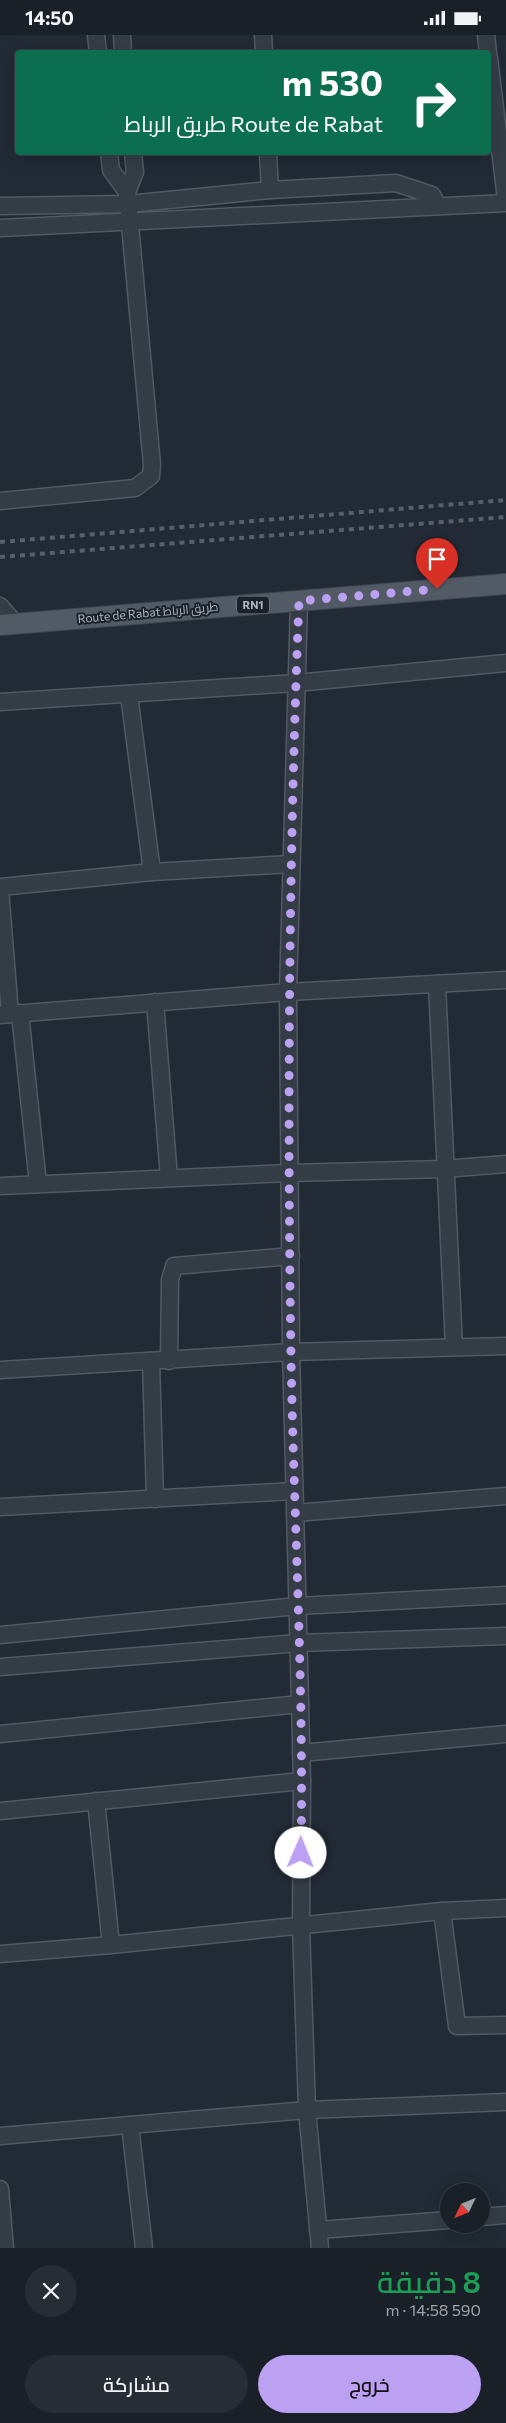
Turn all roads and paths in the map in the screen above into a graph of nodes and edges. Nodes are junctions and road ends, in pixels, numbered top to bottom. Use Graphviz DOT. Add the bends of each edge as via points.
graph roads {
  1 [pos="96,35"];
  2 [pos="122,35"];
  3 [pos="263,35"];
  4 [pos="486,35"];
  5 [pos="98,50"];
  6 [pos="123,50"];
  7 [pos="264,50"];
  8 [pos="488,50"];
  9 [pos="491,75"];
  10 [pos="109,155"];
  11 [pos="133,155"];
  12 [pos="268,155"];
  13 [pos="270,190"];
  14 [pos="506,199"];
  15 [pos="506,203"];
  16 [pos="128,205"];
  17 [pos="0,206"];
  18 [pos="438,206"];
  19 [pos="0,228"];
  20 [pos="0,501"];
  21 [pos="506,584"];
  22 [pos="299,601"];
  23 [pos="0,607"];
  24 [pos="8,625"];
  25 [pos="506,663"];
  26 [pos="296,683"];
  27 [pos="129,695"];
  28 [pos="0,702"];
  29 [pos="291,864"];
  30 [pos="152,872"];
  31 [pos="0,888"];
  32 [pos="506,980"];
  33 [pos="437,984"];
  34 [pos="288,992"];
  35 [pos="155,1002"];
  36 [pos="10,1014"];
  37 [pos="506,1164"];
  38 [pos="444,1169"];
  39 [pos="290,1173"];
  40 [pos="169,1179"];
  41 [pos="38,1184"];
  42 [pos="0,1186"];
  43 [pos="291,1256"];
  44 [pos="506,1346"];
  45 [pos="454,1347"];
  46 [pos="291,1352"];
  47 [pos="151,1361"];
  48 [pos="169,1361"];
  49 [pos="0,1370"];
  50 [pos="294,1491"];
  51 [pos="506,1496"];
  52 [pos="156,1499"];
  53 [pos="0,1507"];
  54 [pos="295,1513"];
  55 [pos="506,1595"];
  56 [pos="298,1606"];
  57 [pos="0,1635"];
  58 [pos="506,1636"];
  59 [pos="299,1643"];
  60 [pos="0,1667"];
  61 [pos="300,1704"];
  62 [pos="0,1734"];
  63 [pos="506,1734"];
  64 [pos="301,1753"];
  65 [pos="302,1781"];
  66 [pos="96,1801"];
  67 [pos="0,1811"];
  68 [pos="506,1908"];
  69 [pos="442,1911"];
  70 [pos="301,1926"];
  71 [pos="111,1945"];
  72 [pos="0,1954"];
  73 [pos="506,2025"];
  74 [pos="506,2102"];
  75 [pos="307,2110"];
  76 [pos="130,2125"];
  77 [pos="0,2136"];
  78 [pos="0,2189"];
  79 [pos="506,2215"];
  80 [pos="490,2216"];
  81 [pos="440,2221"];
  82 [pos="318,2230"];
  83 [pos="5,2248"];
  84 [pos="144,2248"];
  85 [pos="320,2248"];
  1 -- 5 [label="street"];
  2 -- 6 [label="street"];
  3 -- 7 [label="street"];
  4 -- 8 [label="street"];
  9 -- 14 [label="street"];
  10 -- 16 [label="street" via="111,170"];
  11 -- 16 [label="street" via="135,172"];
  12 -- 13 [label="street"];
  13 -- 16 [label="street"];
  13 -- 18 [label="street" via="396,183 432,195"];
  15 -- 18 [label="street"];
  16 -- 17 [label="street"];
  16 -- 18 [label="street"];
  16 -- 19 [label="street"];
  16 -- 20 [label="street" via="151,476 136,488"];
  21 -- 22 [label="main road, Route de Rabat طريق الرباط / RN1"];
  22 -- 24 [label="main road, Route de Rabat طريق الرباط / RN1"];
  22 -- 26 [label="street"];
  23 -- 24 [label="street"];
  25 -- 26 [label="street"];
  26 -- 27 [label="street"];
  26 -- 29 [label="street"];
  27 -- 28 [label="street"];
  27 -- 30 [label="street"];
  29 -- 30 [label="street"];
  29 -- 34 [label="street"];
  30 -- 31 [label="street"];
  31 -- 36 [label="street"];
  32 -- 33 [label="street"];
  33 -- 34 [label="street"];
  33 -- 38 [label="street"];
  34 -- 35 [label="street"];
  34 -- 39 [label="street"];
  35 -- 36 [label="street"];
  35 -- 40 [label="street"];
  36 -- 41 [label="street"];
  37 -- 38 [label="street"];
  38 -- 39 [label="street"];
  38 -- 45 [label="street"];
  39 -- 40 [label="street"];
  39 -- 43 [label="street"];
  40 -- 41 [label="street"];
  41 -- 42 [label="street"];
  43 -- 46 [label="street"];
  43 -- 48 [label="street" via="174,1266 170,1280"];
  44 -- 45 [label="street"];
  45 -- 46 [label="street"];
  46 -- 48 [label="street"];
  46 -- 50 [label="street"];
  47 -- 48 [label="street"];
  47 -- 49 [label="street"];
  47 -- 52 [label="street"];
  50 -- 52 [label="street"];
  50 -- 54 [label="street"];
  51 -- 54 [label="street"];
  52 -- 53 [label="street"];
  54 -- 56 [label="street"];
  55 -- 56 [label="street"];
  56 -- 57 [label="street"];
  56 -- 59 [label="street"];
  58 -- 59 [label="street"];
  59 -- 60 [label="street"];
  59 -- 61 [label="street"];
  61 -- 62 [label="street"];
  61 -- 64 [label="street"];
  63 -- 64 [label="street"];
  64 -- 65 [label="street"];
  65 -- 66 [label="street"];
  65 -- 70 [label="street"];
  66 -- 67 [label="street"];
  66 -- 71 [label="street"];
  68 -- 69 [label="street"];
  69 -- 70 [label="street"];
  69 -- 73 [label="street" via="458,2027"];
  70 -- 71 [label="street"];
  70 -- 75 [label="street"];
  71 -- 72 [label="street"];
  74 -- 75 [label="street"];
  75 -- 76 [label="street"];
  75 -- 82 [label="street"];
  76 -- 77 [label="street"];
  76 -- 84 [label="street"];
  78 -- 83 [label="street"];
  79 -- 80 [label="street"];
  81 -- 82 [label="street"];
  82 -- 85 [label="street"];
}
